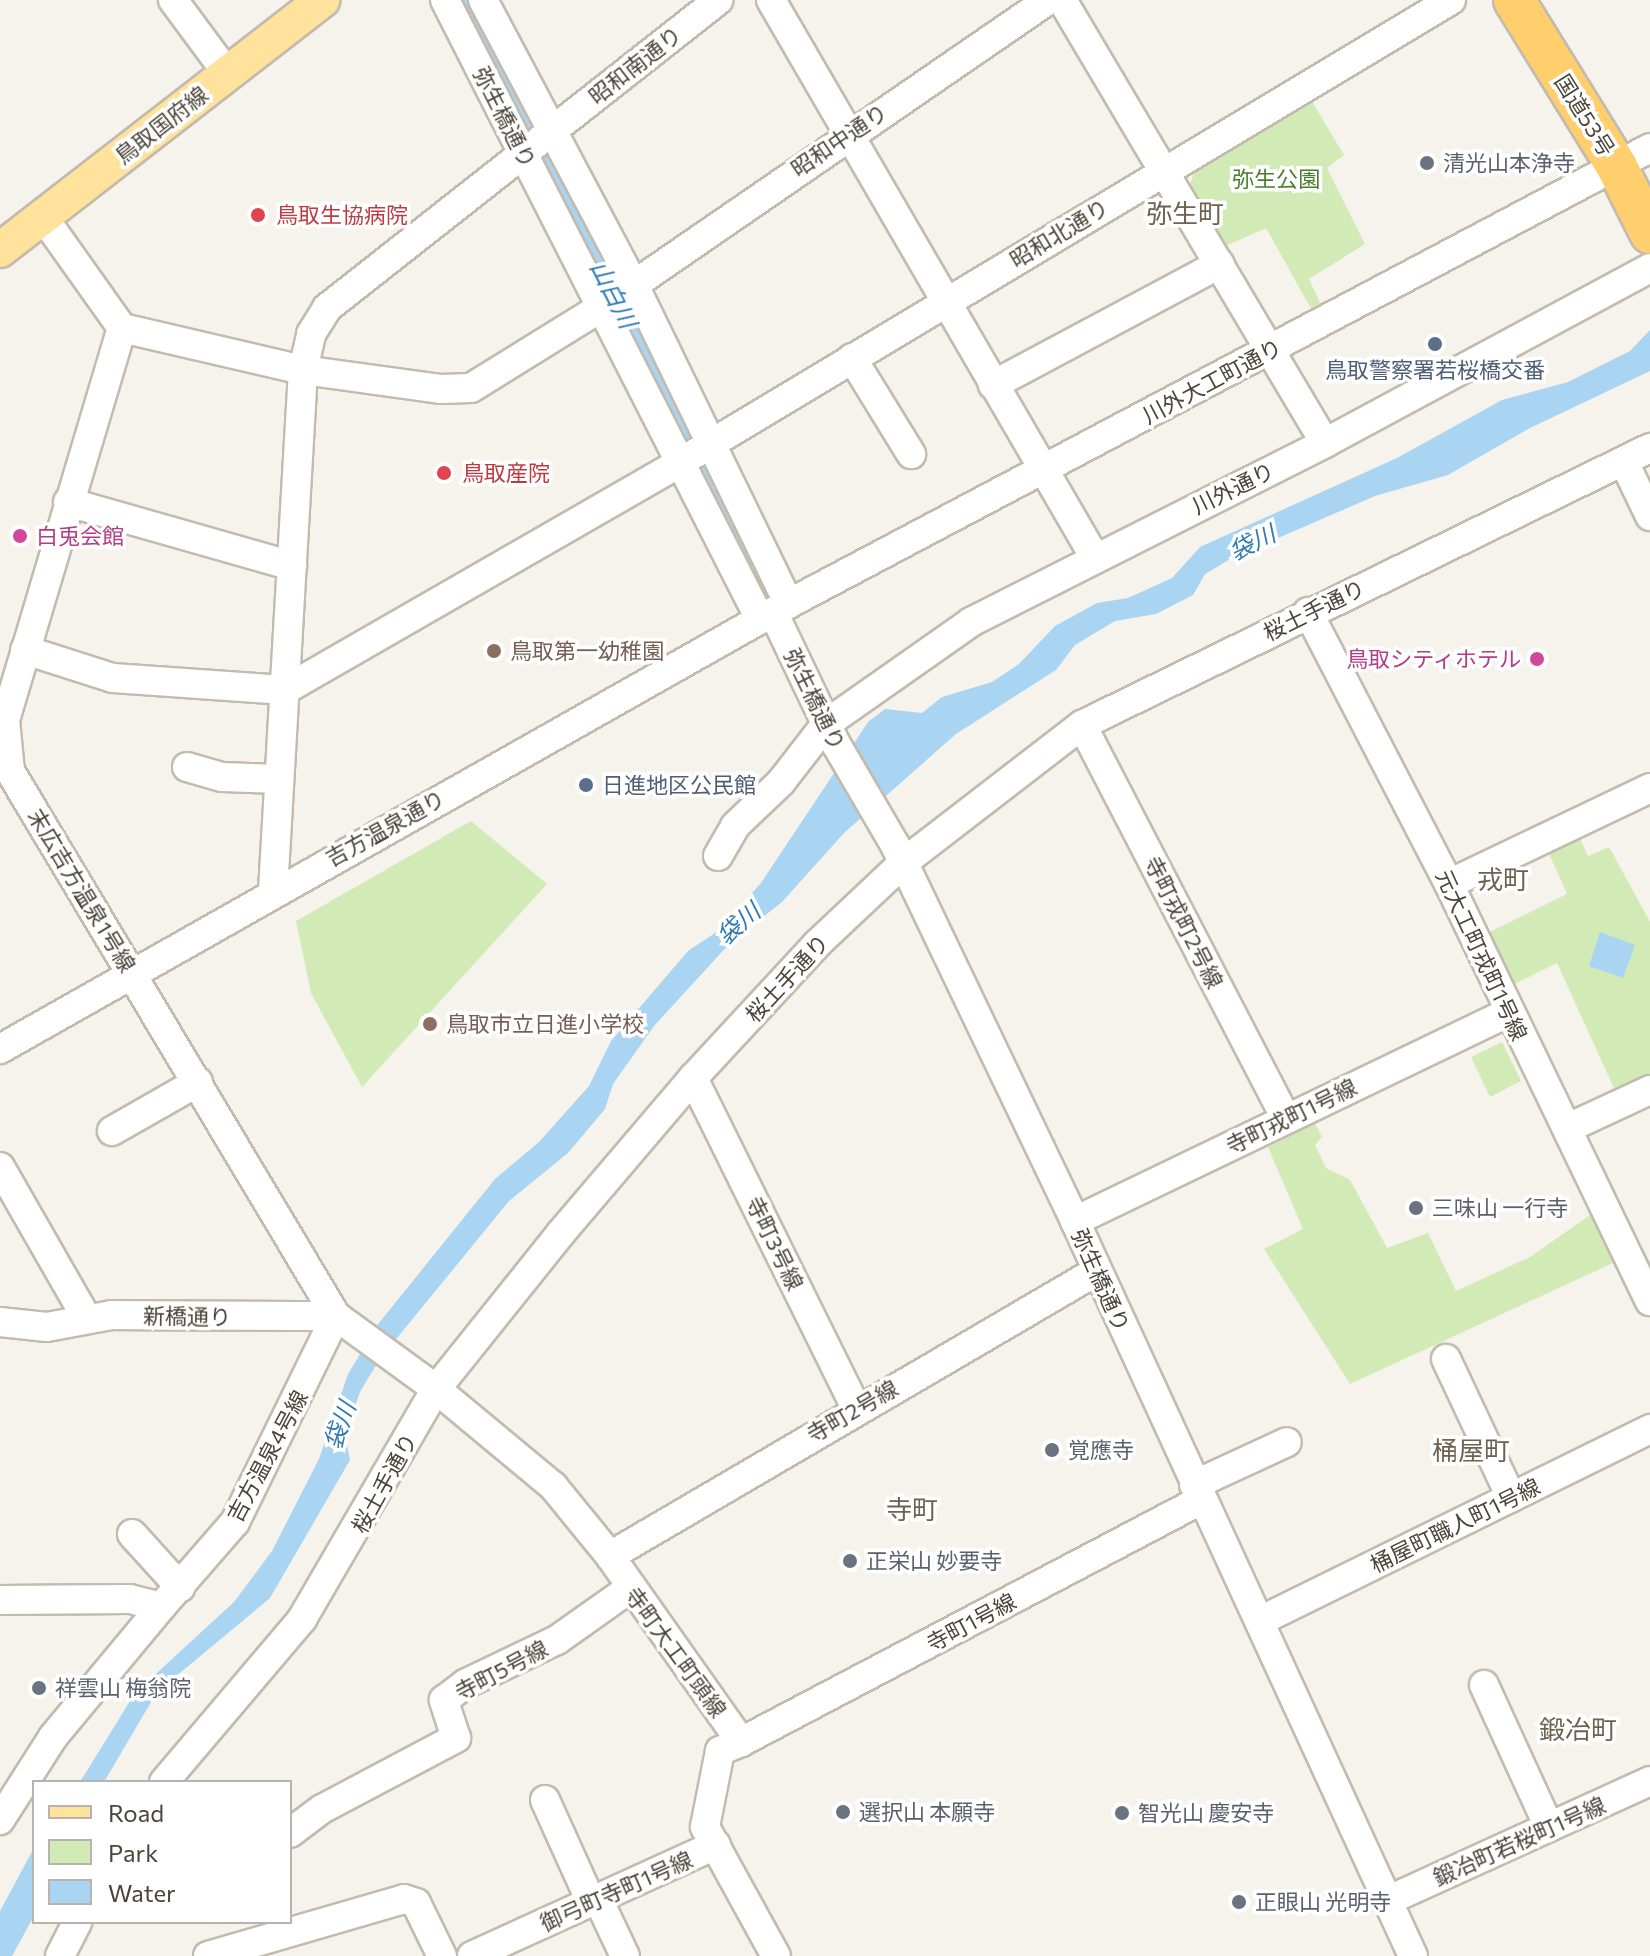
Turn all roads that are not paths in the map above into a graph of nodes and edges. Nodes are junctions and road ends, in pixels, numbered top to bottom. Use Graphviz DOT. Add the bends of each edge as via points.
graph roads {
  1 [pos="173,0"];
  2 [pos="322,0"];
  3 [pos="445,0"];
  4 [pos="483,0"];
  5 [pos="718,0"];
  6 [pos="771,0"];
  7 [pos="1048,0"];
  8 [pos="1062,0"];
  9 [pos="1451,0"];
  10 [pos="1514,0"];
  11 [pos="227,73"];
  12 [pos="552,131"];
  13 [pos="847,134"];
  14 [pos="524,152"];
  15 [pos="1633,158"];
  16 [pos="1165,168"];
  17 [pos="43,217"];
  18 [pos="1650,233"];
  19 [pos="0,250"];
  20 [pos="1220,264"];
  21 [pos="1650,268"];
  22 [pos="633,283"];
  23 [pos="945,303"];
  24 [pos="603,306"];
  25 [pos="122,328"];
  26 [pos="1269,350"];
  27 [pos="852,358"];
  28 [pos="303,370"];
  29 [pos="993,385"];
  30 [pos="709,442"];
  31 [pos="1325,443"];
  32 [pos="1650,448"];
  33 [pos="911,454"];
  34 [pos="1624,462"];
  35 [pos="679,463"];
  36 [pos="1046,472"];
  37 [pos="68,502"];
  38 [pos="1650,516"];
  39 [pos="1094,556"];
  40 [pos="292,566"];
  41 [pos="774,612"];
  42 [pos="1308,612"];
  43 [pos="25,650"];
  44 [pos="285,690"];
  45 [pos="1082,725"];
  46 [pos="831,734"];
  47 [pos="187,767"];
  48 [pos="279,779"];
  49 [pos="1650,788"];
  50 [pos="899,853"];
  51 [pos="718,856"];
  52 [pos="1449,884"];
  53 [pos="273,891"];
  54 [pos="132,974"];
  55 [pos="1508,1013"];
  56 [pos="0,1049"];
  57 [pos="693,1078"];
  58 [pos="198,1082"];
  59 [pos="1650,1090"];
  60 [pos="1286,1118"];
  61 [pos="1568,1128"];
  62 [pos="112,1131"];
  63 [pos="0,1167"];
  64 [pos="1075,1221"];
  65 [pos="1097,1271"];
  66 [pos="1650,1301"];
  67 [pos="86,1317"];
  68 [pos="340,1319"];
  69 [pos="0,1322"];
  70 [pos="1446,1359"];
  71 [pos="431,1385"];
  72 [pos="856,1408"];
  73 [pos="1650,1429"];
  74 [pos="1287,1442"];
  75 [pos="1198,1492"];
  76 [pos="1511,1497"];
  77 [pos="132,1534"];
  78 [pos="610,1556"];
  79 [pos="629,1589"];
  80 [pos="171,1597"];
  81 [pos="0,1600"];
  82 [pos="1260,1621"];
  83 [pos="1484,1685"];
  84 [pos="741,1742"];
  85 [pos="166,1780"];
  86 [pos="1650,1781"];
  87 [pos="545,1800"];
  88 [pos="0,1820"];
  89 [pos="1549,1827"];
  90 [pos="292,1832"];
  91 [pos="716,1845"];
  92 [pos="595,1901"];
  93 [pos="1387,1901"];
  94 [pos="76,1924"];
  95 [pos="60,1956"];
  96 [pos="208,1956"];
  97 [pos="442,1956"];
  98 [pos="472,1956"];
  99 [pos="625,1956"];
  100 [pos="776,1956"];
  101 [pos="1413,1956"];
  1 -- 11 [label="street"];
  2 -- 11 [label="main road, 鳥取国府線"];
  3 -- 14 [label="street, 弥生橋通り"];
  4 -- 12 [label="street, 弥生橋通り"];
  5 -- 12 [label="street, 昭和南通り"];
  6 -- 13 [label="street"];
  7 -- 13 [label="street, 昭和中通り"];
  8 -- 16 [label="street"];
  9 -- 16 [label="street, 昭和北通り"];
  10 -- 15 [label="highway, 国道53号"];
  11 -- 17 [label="main road, 鳥取国府線"];
  12 -- 14 [label="street, 昭和南通り"];
  12 -- 22 [label="street, 弥生橋通り"];
  13 -- 22 [label="street, 昭和中通り"];
  13 -- 23 [label="street"];
  14 -- 24 [label="street, 弥生橋通り"];
  14 -- 28 [label="street, 昭和南通り" via="327,308 311,334"];
  15 -- 18 [label="highway, 国道53号"];
  15 -- 26 [label="street, 川外大工町通り"];
  16 -- 20 [label="street"];
  16 -- 23 [label="street, 昭和北通り"];
  17 -- 19 [label="main road, 鳥取国府線"];
  17 -- 25 [label="street"];
  20 -- 26 [label="street"];
  20 -- 29 [label="street"];
  21 -- 31 [label="street, 川外通り"];
  22 -- 24 [label="street, 昭和中通り"];
  22 -- 30 [label="street, 弥生橋通り"];
  23 -- 27 [label="street, 昭和北通り"];
  23 -- 29 [label="street"];
  24 -- 28 [label="street, 昭和中通り" via="471,388 440,389"];
  24 -- 35 [label="street, 弥生橋通り"];
  25 -- 28 [label="street, 昭和中通り"];
  25 -- 37 [label="street, 末広吉方温泉1号線"];
  26 -- 31 [label="street"];
  26 -- 36 [label="street, 川外大工町通り"];
  27 -- 30 [label="street, 昭和北通り"];
  27 -- 33 [label="street"];
  28 -- 40 [label="street, 昭和南通り"];
  29 -- 36 [label="street"];
  30 -- 35 [label="street, 昭和北通り"];
  30 -- 41 [label="street, 弥生橋通り"];
  31 -- 39 [label="street, 川外通り"];
  32 -- 34 [label="street, 桜土手通り"];
  34 -- 38 [label="street"];
  34 -- 42 [label="street, 桜土手通り"];
  35 -- 41 [label="street, 弥生橋通り"];
  35 -- 44 [label="street, 昭和北通り"];
  36 -- 39 [label="street"];
  36 -- 41 [label="street, 川外大工町通り"];
  37 -- 40 [label="street"];
  37 -- 43 [label="street, 末広吉方温泉1号線"];
  39 -- 46 [label="street, 川外通り" via="971,622"];
  40 -- 44 [label="street, 昭和南通り"];
  41 -- 46 [label="street, 弥生橋通り"];
  41 -- 53 [label="street, 吉方温泉通り"];
  42 -- 45 [label="street, 桜土手通り"];
  42 -- 52 [label="street, 元大工町戎町1号線"];
  43 -- 44 [label="street" via="113,678"];
  43 -- 54 [label="street, 末広吉方温泉1号線" via="5,720 10,771"];
  44 -- 48 [label="street, 昭和南通り"];
  45 -- 50 [label="street, 桜土手通り"];
  45 -- 60 [label="street, 寺町戎町2号線"];
  46 -- 50 [label="street, 弥生橋通り"];
  46 -- 51 [label="street, 川外通り" via="735,826"];
  47 -- 48 [label="street" via="222,777"];
  48 -- 53 [label="street, 昭和南通り"];
  49 -- 52 [label="street"];
  50 -- 57 [label="street, 桜土手通り"];
  50 -- 64 [label="street, 弥生橋通り"];
  52 -- 55 [label="street, 元大工町戎町1号線"];
  53 -- 54 [label="street, 吉方温泉通り"];
  54 -- 56 [label="street, 吉方温泉通り"];
  54 -- 58 [label="street, 末広吉方温泉1号線"];
  55 -- 60 [label="street, 寺町戎町1号線"];
  55 -- 61 [label="street, 元大工町戎町1号線"];
  57 -- 71 [label="street, 桜土手通り"];
  57 -- 72 [label="street, 寺町3号線"];
  58 -- 62 [label="street"];
  58 -- 68 [label="street, 末広吉方温泉1号線"];
  59 -- 61 [label="street"];
  60 -- 64 [label="street, 寺町戎町1号線"];
  61 -- 66 [label="street, 元大工町戎町1号線"];
  63 -- 67 [label="street"];
  64 -- 65 [label="street, 弥生橋通り"];
  65 -- 72 [label="street, 寺町2号線"];
  65 -- 75 [label="street, 弥生橋通り"];
  67 -- 68 [label="street, 新橋通り"];
  67 -- 69 [label="street, 新橋通り" via="47,1327"];
  68 -- 71 [label="street"];
  68 -- 80 [label="street, 吉方温泉4号線" via="235,1522"];
  70 -- 76 [label="street"];
  71 -- 78 [label="street, 寺町大工町頭線" via="553,1486"];
  71 -- 85 [label="street, 桜土手通り" via="302,1619"];
  72 -- 78 [label="street, 寺町2号線"];
  73 -- 76 [label="street, 桶屋町職人町1号線"];
  74 -- 75 [label="street, 寺町1号線"];
  75 -- 82 [label="street, 弥生橋通り"];
  75 -- 84 [label="street, 寺町1号線"];
  76 -- 82 [label="street, 桶屋町職人町1号線"];
  77 -- 80 [label="street"];
  78 -- 79 [label="street, 寺町大工町頭線"];
  79 -- 84 [label="street, 寺町大工町頭線"];
  79 -- 90 [label="street, 寺町5号線" via="557,1640 515,1665 465,1684 444,1700 456,1738 322,1809"];
  80 -- 81 [label="street"];
  80 -- 88 [label="street, 吉方温泉4号線" via="53,1737"];
  82 -- 93 [label="street, 弥生橋通り"];
  83 -- 89 [label="street"];
  84 -- 91 [label="street, 寺町大工町頭線" via="720,1751 705,1827"];
  86 -- 89 [label="street, 鍛冶町若桜町1号線"];
  87 -- 92 [label="street"];
  89 -- 93 [label="street, 鍛冶町若桜町1号線"];
  91 -- 92 [label="street, 御弓町寺町1号線"];
  91 -- 100 [label="street, 寺町大工町頭線"];
  92 -- 98 [label="street, 御弓町寺町1号線"];
  92 -- 99 [label="street"];
  93 -- 101 [label="street, 弥生橋通り"];
  94 -- 95 [label="street"];
  96 -- 97 [label="street" via="404,1899 416,1903"];
}
